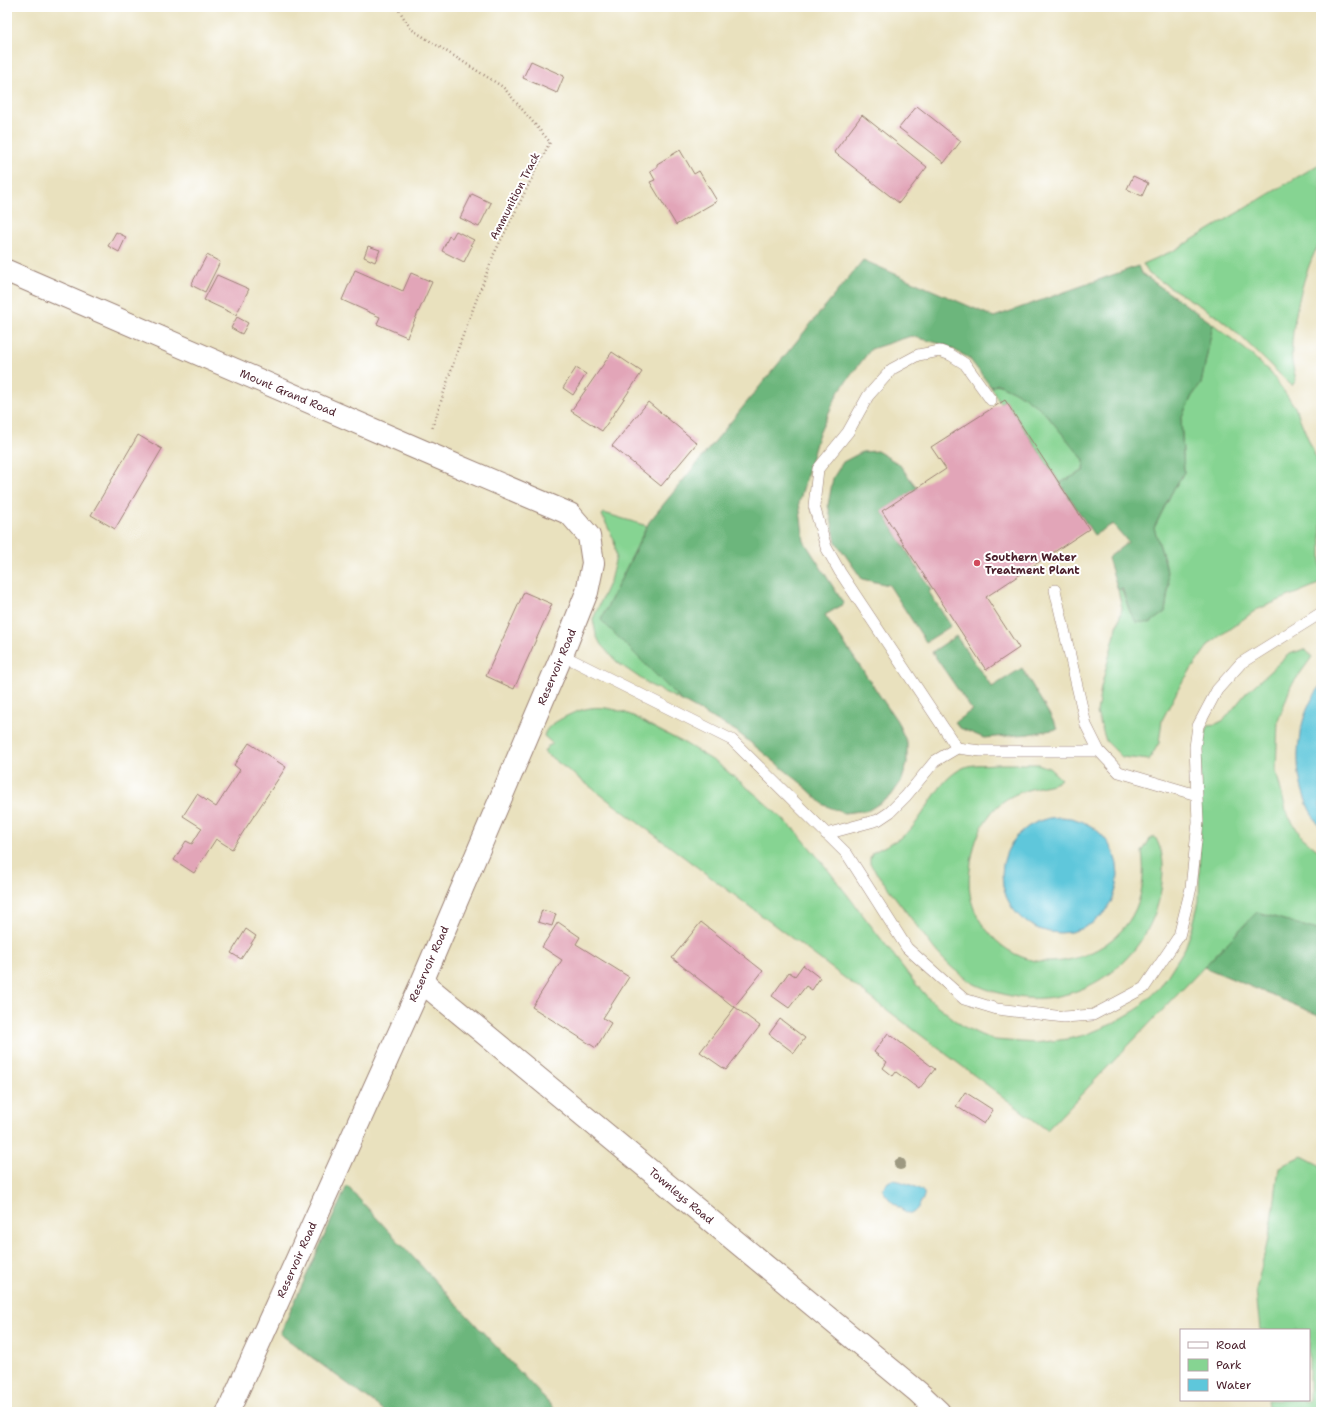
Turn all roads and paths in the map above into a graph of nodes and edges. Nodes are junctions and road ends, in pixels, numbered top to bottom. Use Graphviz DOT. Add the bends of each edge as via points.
graph roads {
  1 [pos="396,7"];
  2 [pos="7,271"];
  3 [pos="991,400"];
  4 [pos="425,452"];
  5 [pos="570,514"];
  6 [pos="1055,590"];
  7 [pos="1321,613"];
  8 [pos="562,655"];
  9 [pos="957,748"];
  10 [pos="1099,750"];
  11 [pos="1197,795"];
  12 [pos="826,834"];
  13 [pos="422,982"];
  14 [pos="228,1412"];
  15 [pos="939,1412"];
  1 -- 4 [label="path, Ammunition Track" via="411,29 503,87 550,142 494,254 460,343"];
  2 -- 4 [label="street, Mount Grand Road"];
  3 -- 9 [label="lane" via="965,364 940,351 918,355 892,368 868,396 848,432 818,469 814,506 826,547 840,572"];
  4 -- 5 [label="street, Mount Grand Road"];
  5 -- 8 [label="street, Reservoir Road" via="589,536 593,563 587,592"];
  6 -- 10 [label="lane" via="1086,725"];
  7 -- 11 [label="lane" via="1241,663 1217,690 1198,726 1195,747"];
  8 -- 12 [label="lane" via="732,740"];
  8 -- 13 [label="street, Reservoir Road"];
  9 -- 10 [label="lane" via="981,751"];
  9 -- 12 [label="lane" via="935,761 906,796 878,820"];
  10 -- 11 [label="lane" via="1119,772"];
  11 -- 12 [label="lane" via="1198,822 1191,888 1179,936 1144,988 1093,1015 1064,1017 1004,1010 964,999 906,948 847,854"];
  13 -- 14 [label="street, Reservoir Road"];
  13 -- 15 [label="street, Townleys Road" via="912,1386"];
}
